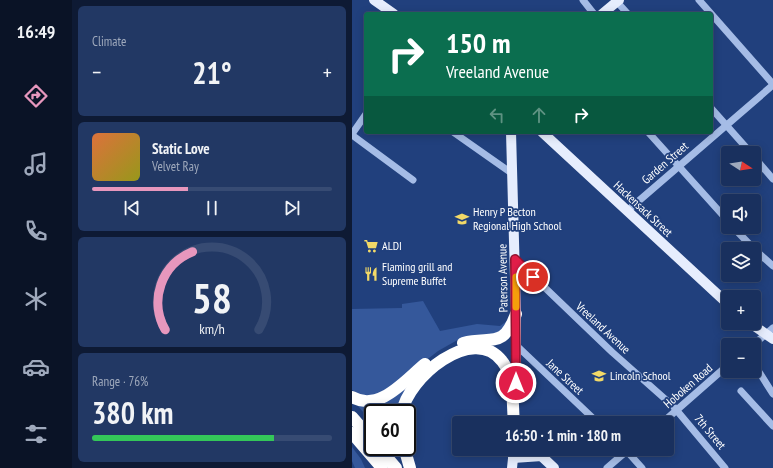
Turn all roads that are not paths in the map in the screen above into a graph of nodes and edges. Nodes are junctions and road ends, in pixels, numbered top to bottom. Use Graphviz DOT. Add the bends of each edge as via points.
graph roads {
  1 [pos="583,0"];
  2 [pos="699,0"];
  3 [pos="618,1"];
  4 [pos="380,2"];
  5 [pos="392,12"];
  6 [pos="592,12"];
  7 [pos="604,12"];
  8 [pos="626,12"];
  9 [pos="709,12"];
  10 [pos="713,16"];
  11 [pos="773,85"];
  12 [pos="713,110"];
  13 [pos="364,117"];
  14 [pos="726,125"];
  15 [pos="352,134"];
  16 [pos="456,134"];
  17 [pos="544,134"];
  18 [pos="650,134"];
  19 [pos="513,135"];
  20 [pos="745,146"];
  21 [pos="761,165"];
  22 [pos="679,166"];
  23 [pos="513,174"];
  24 [pos="773,178"];
  25 [pos="413,180"];
  26 [pos="627,211"];
  27 [pos="721,213"];
  28 [pos="740,234"];
  29 [pos="747,242"];
  30 [pos="761,255"];
  31 [pos="515,259"];
  32 [pos="773,266"];
  33 [pos="721,298"];
  34 [pos="516,314"];
  35 [pos="761,329"];
  36 [pos="771,334"];
  37 [pos="761,340"];
  38 [pos="517,346"];
  39 [pos="721,372"];
  40 [pos="761,375"];
  41 [pos="741,391"];
  42 [pos="773,394"];
  43 [pos="352,397"];
  44 [pos="405,404"];
  45 [pos="678,411"];
  46 [pos="514,416"];
  47 [pos="515,416"];
  48 [pos="591,416"];
  49 [pos="671,416"];
  50 [pos="352,417"];
  51 [pos="773,426"];
  52 [pos="352,433"];
  53 [pos="364,434"];
  54 [pos="364,441"];
  55 [pos="371,456"];
  56 [pos="377,456"];
  57 [pos="383,456"];
  58 [pos="407,456"];
  59 [pos="542,456"];
  60 [pos="620,456"];
  61 [pos="632,456"];
  62 [pos="513,458"];
  63 [pos="369,468"];
  64 [pos="382,468"];
  65 [pos="396,468"];
  66 [pos="410,468"];
  67 [pos="554,468"];
  68 [pos="607,468"];
  69 [pos="642,468"];
  70 [pos="725,468"];
  1 -- 6 [label="street"];
  2 -- 9 [label="street"];
  3 -- 7 [label="main road"];
  3 -- 8 [label="street"];
  4 -- 5 [label="main road"];
  10 -- 11 [label="street"];
  11 -- 14 [label="street, Garden Street"];
  12 -- 14 [label="street"];
  13 -- 15 [label="street"];
  14 -- 20 [label="street"];
  14 -- 22 [label="street, Garden Street"];
  15 -- 25 [label="street"];
  16 -- 23 [label="street"];
  17 -- 26 [label="main road, Hackensack Street"];
  18 -- 22 [label="street"];
  19 -- 23 [label="main road, Paterson Avenue"];
  21 -- 24 [label="street"];
  22 -- 26 [label="street, Garden Street"];
  22 -- 27 [label="street"];
  23 -- 31 [label="main road, Paterson Avenue"];
  26 -- 33 [label="main road, Hackensack Street"];
  28 -- 29 [label="street"];
  30 -- 32 [label="street"];
  31 -- 34 [label="main road, Paterson Avenue"];
  31 -- 45 [label="street, Vreeland Avenue"];
  34 -- 38 [label="main road, Paterson Avenue"];
  34 -- 43 [label="highway" via="510,330 505,335 446,348 383,398 370,402"];
  35 -- 36 [label="main road"];
  36 -- 37 [label="street"];
  38 -- 47 [label="main road, Paterson Avenue"];
  38 -- 48 [label="street, Jane Street"];
  39 -- 45 [label="street, Hoboken Road"];
  40 -- 42 [label="street"];
  41 -- 51 [label="street"];
  44 -- 46 [label="highway" via="414,385 440,361 456,353 484,350 496,353 508,370"];
  45 -- 49 [label="street, Hoboken Road"];
  45 -- 70 [label="street, 7th Street"];
  50 -- 53 [label="highway"];
  52 -- 54 [label="highway"];
  55 -- 63 [label="highway"];
  56 -- 64 [label="highway"];
  57 -- 65 [label="highway"];
  58 -- 66 [label="highway"];
  59 -- 62 [label="main road"];
  59 -- 67 [label="main road"];
  60 -- 68 [label="street"];
  61 -- 69 [label="street"];
}
